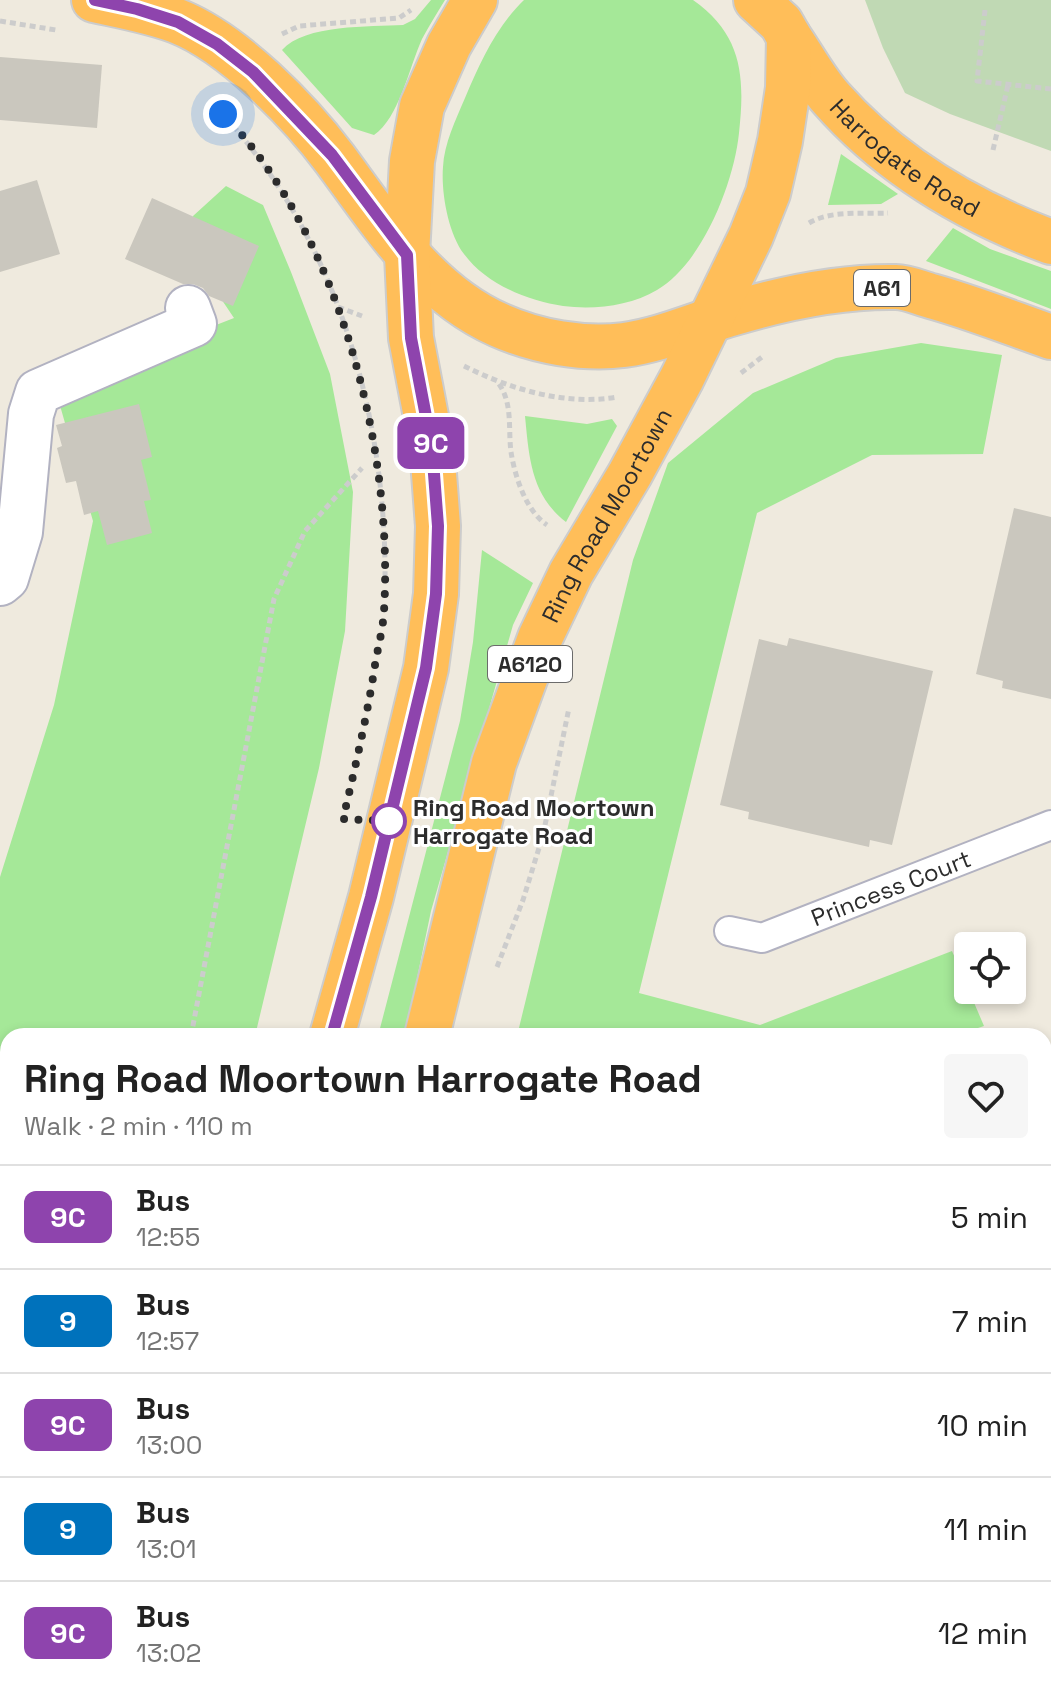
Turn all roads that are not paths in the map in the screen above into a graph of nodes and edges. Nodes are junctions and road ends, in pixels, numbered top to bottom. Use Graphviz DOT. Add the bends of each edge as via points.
graph roads {
  1 [pos="94,0"];
  2 [pos="475,0"];
  3 [pos="776,15"];
  4 [pos="1051,242"];
  5 [pos="407,255"];
  6 [pos="188,308"];
  7 [pos="708,321"];
  8 [pos="1051,337"];
  9 [pos="0,583"];
  10 [pos="1051,825"];
  11 [pos="729,931"];
  12 [pos="334,1028"];
  13 [pos="429,1028"];
  1 -- 5 [label="highway" via="178,22 253,72 332,155"];
  2 -- 5 [label="highway" via="422,106 412,161"];
  3 -- 4 [label="highway, Harrogate Road" via="830,97 896,158 946,194"];
  3 -- 7 [label="highway, Ring Road Moortown" via="788,88 780,141 751,236"];
  5 -- 7 [label="highway" via="458,300 533,338 583,346 623,345"];
  5 -- 12 [label="highway" via="411,338 432,448 436,594 422,683"];
  6 -- 9 [label="street" via="194,324 38,392 31,414 20,532"];
  7 -- 8 [label="highway, A61" via="778,302 898,287"];
  7 -- 13 [label="highway, Ring Road Moortown / A6120" via="540,638 494,763"];
  10 -- 11 [label="lane, Princess Court" via="762,938"];
}
